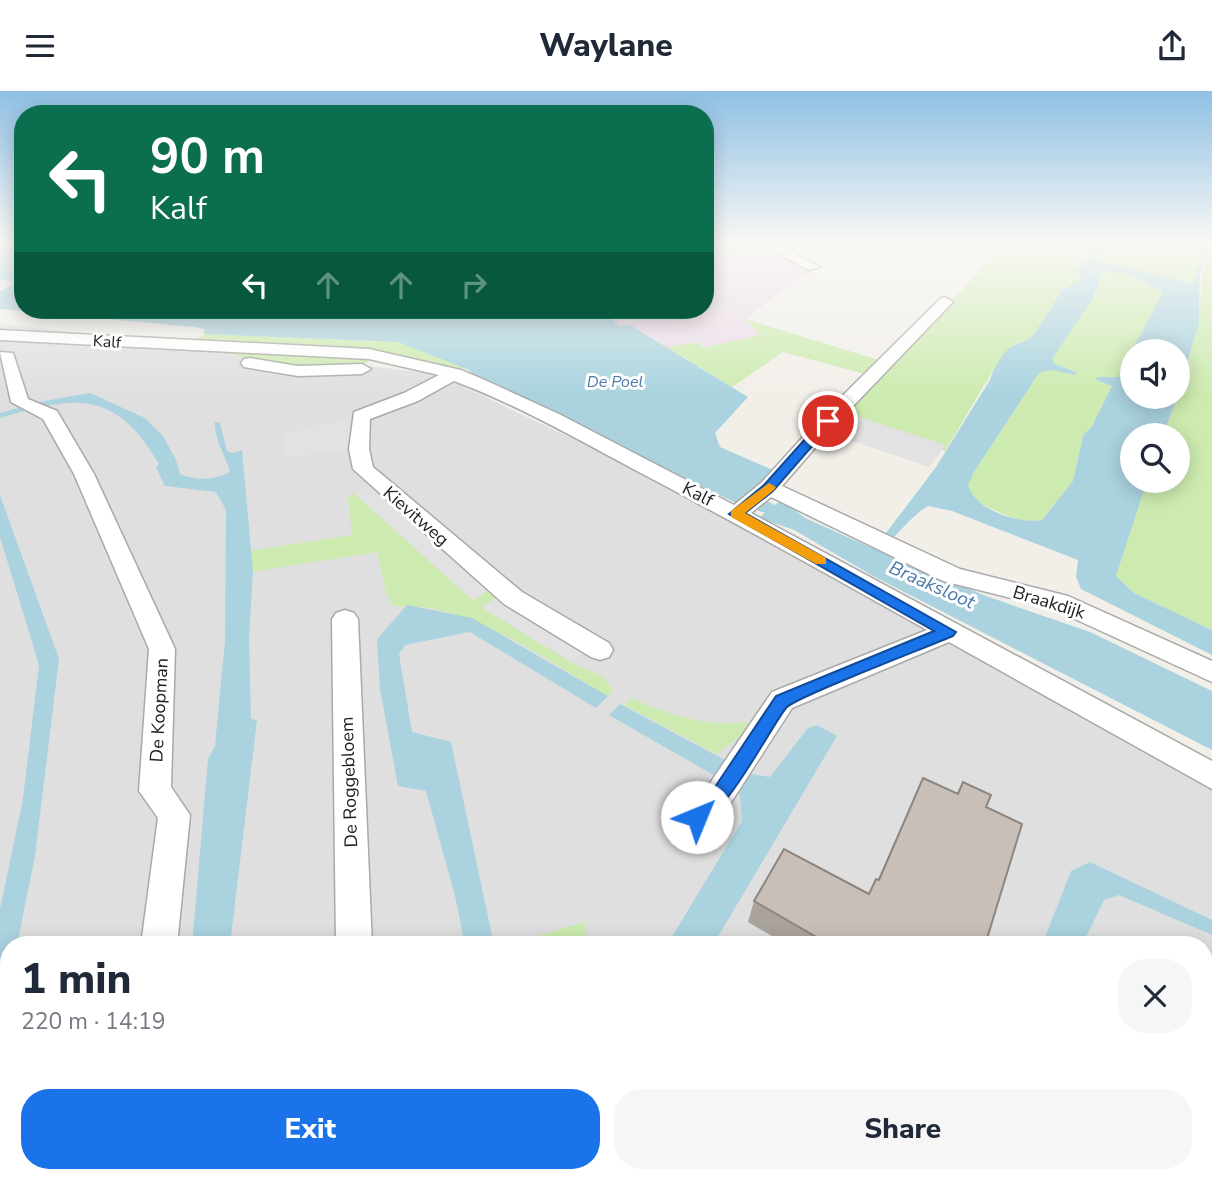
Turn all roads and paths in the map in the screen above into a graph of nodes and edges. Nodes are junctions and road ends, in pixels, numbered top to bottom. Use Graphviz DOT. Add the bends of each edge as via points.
graph roads {
  1 [pos="945,302"];
  2 [pos="0,335"];
  3 [pos="0,357"];
  4 [pos="455,374"];
  5 [pos="37,408"];
  6 [pos="766,490"];
  7 [pos="739,512"];
  8 [pos="345,619"];
  9 [pos="948,632"];
  10 [pos="600,650"];
  11 [pos="1212,672"];
  12 [pos="1212,776"];
  13 [pos="697,817"];
  14 [pos="160,936"];
  15 [pos="354,936"];
  1 -- 6 [label="street"];
  2 -- 4 [label="street, Kalf" via="394,358"];
  3 -- 5 [label="street, De Koopman" via="6,358 20,402"];
  4 -- 7 [label="street, Kalf"];
  4 -- 10 [label="street, Kievitweg" via="361,416 363,469 513,598"];
  5 -- 14 [label="street, De Koopman" via="84,474 162,649 155,791 174,815"];
  6 -- 7 [label="street"];
  6 -- 11 [label="street, Braakdijk" via="952,575 1089,613"];
  7 -- 9 [label="street, Kalf"];
  8 -- 15 [label="street, De Roggebloem"];
  9 -- 12 [label="street, Kalf"];
  9 -- 13 [label="street" via="782,700 722,792"];
}
